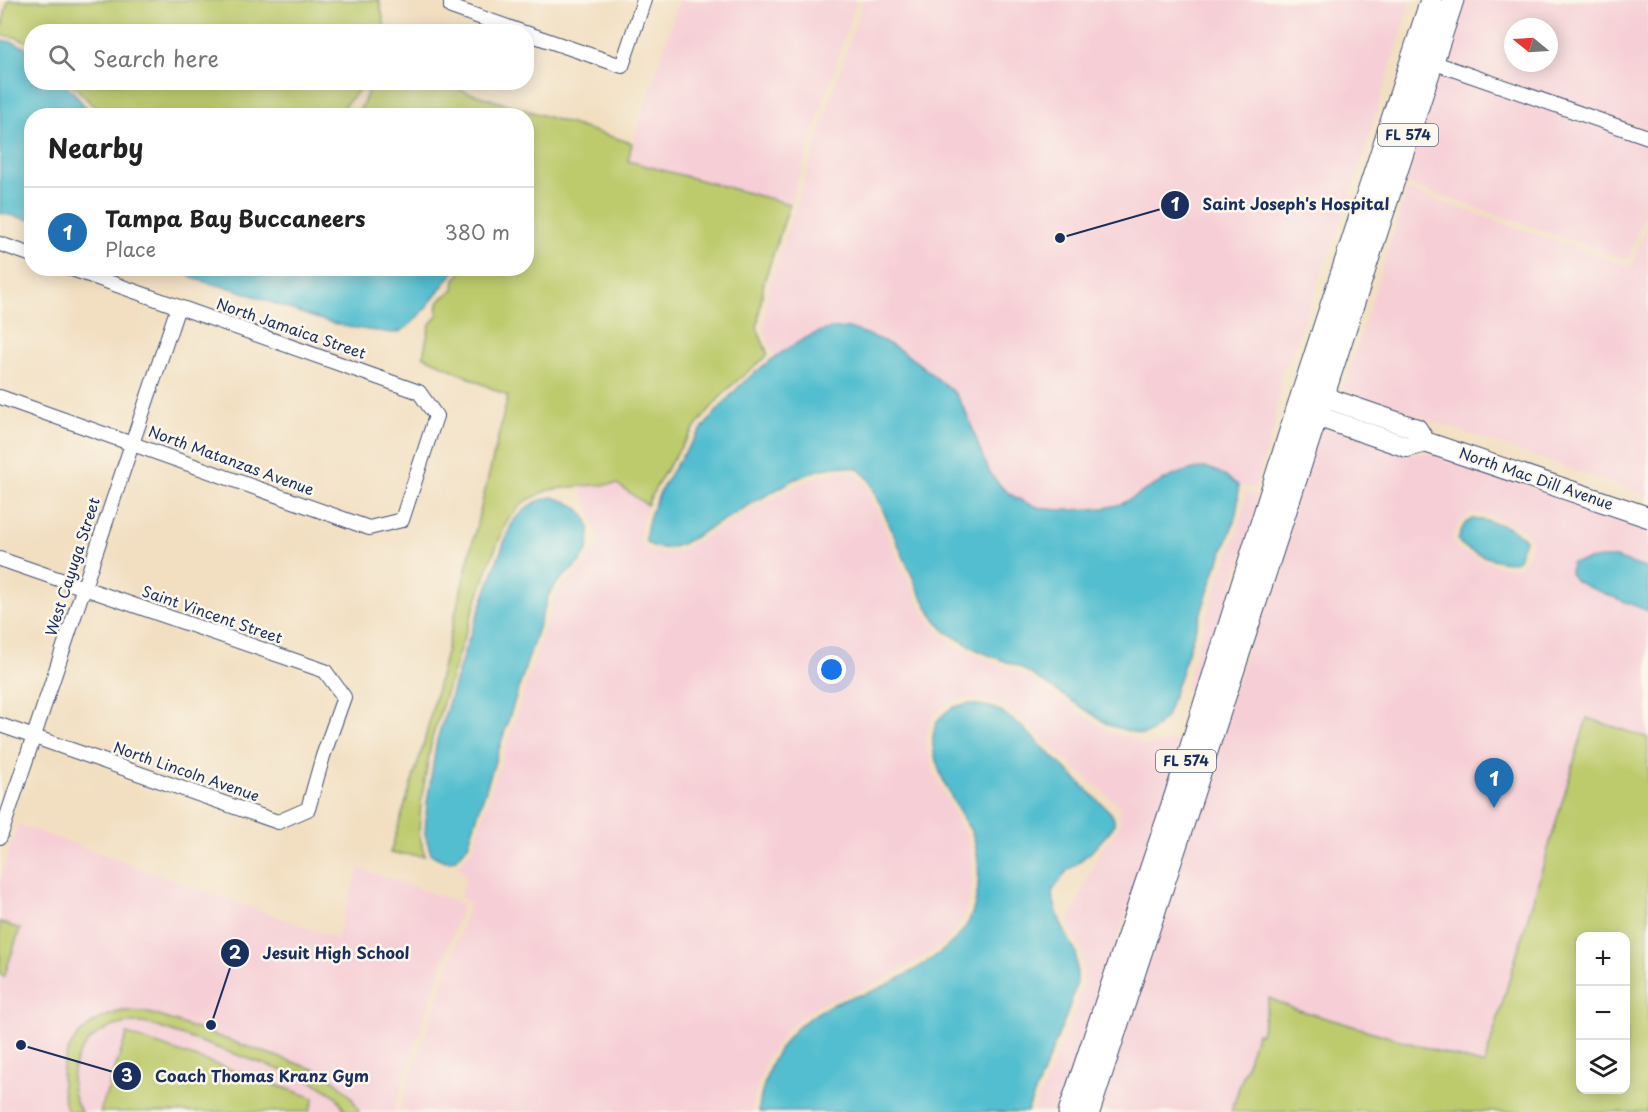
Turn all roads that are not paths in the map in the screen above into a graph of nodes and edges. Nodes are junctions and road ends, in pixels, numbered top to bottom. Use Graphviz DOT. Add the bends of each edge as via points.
graph roads {
  1 [pos="451,0"];
  2 [pos="644,0"];
  3 [pos="1431,0"];
  4 [pos="1453,0"];
  5 [pos="499,24"];
  6 [pos="534,36"];
  7 [pos="1422,58"];
  8 [pos="1648,136"];
  9 [pos="0,244"];
  10 [pos="24,252"];
  11 [pos="92,276"];
  12 [pos="178,306"];
  13 [pos="0,397"];
  14 [pos="1310,403"];
  15 [pos="132,443"];
  16 [pos="418,470"];
  17 [pos="1648,517"];
  18 [pos="0,559"];
  19 [pos="84,588"];
  20 [pos="0,724"];
  21 [pos="34,736"];
  22 [pos="323,756"];
  23 [pos="0,837"];
  24 [pos="1069,1112"];
  25 [pos="1089,1112"];
  1 -- 5 [label="street" via="451,7"];
  2 -- 6 [label="street" via="622,66"];
  3 -- 7 [label="main road, FL 574"];
  4 -- 7 [label="main road, FL 574"];
  7 -- 8 [label="street"];
  7 -- 14 [label="main road, FL 574"];
  9 -- 10 [label="street"];
  11 -- 12 [label="street, North Jamaica Street"];
  12 -- 15 [label="street, West Cayuga Street"];
  12 -- 16 [label="street, North Jamaica Street" via="419,392 436,416"];
  13 -- 15 [label="street, North Matanzas Avenue"];
  14 -- 17 [label="street, North Mac Dill Avenue" via="1407,447 1425,442"];
  14 -- 24 [label="main road, FL 574"];
  14 -- 25 [label="main road, FL 574"];
  15 -- 16 [label="street, North Matanzas Avenue" via="369,528 402,520"];
  15 -- 19 [label="street, West Cayuga Street"];
  18 -- 19 [label="street, Saint Vincent Street"];
  19 -- 21 [label="street, West Cayuga Street"];
  19 -- 22 [label="street, Saint Vincent Street" via="325,672 344,698"];
  20 -- 21 [label="street, North Lincoln Avenue"];
  21 -- 22 [label="street, North Lincoln Avenue" via="278,822 308,809"];
  21 -- 23 [label="street, West Cayuga Street"];
}
